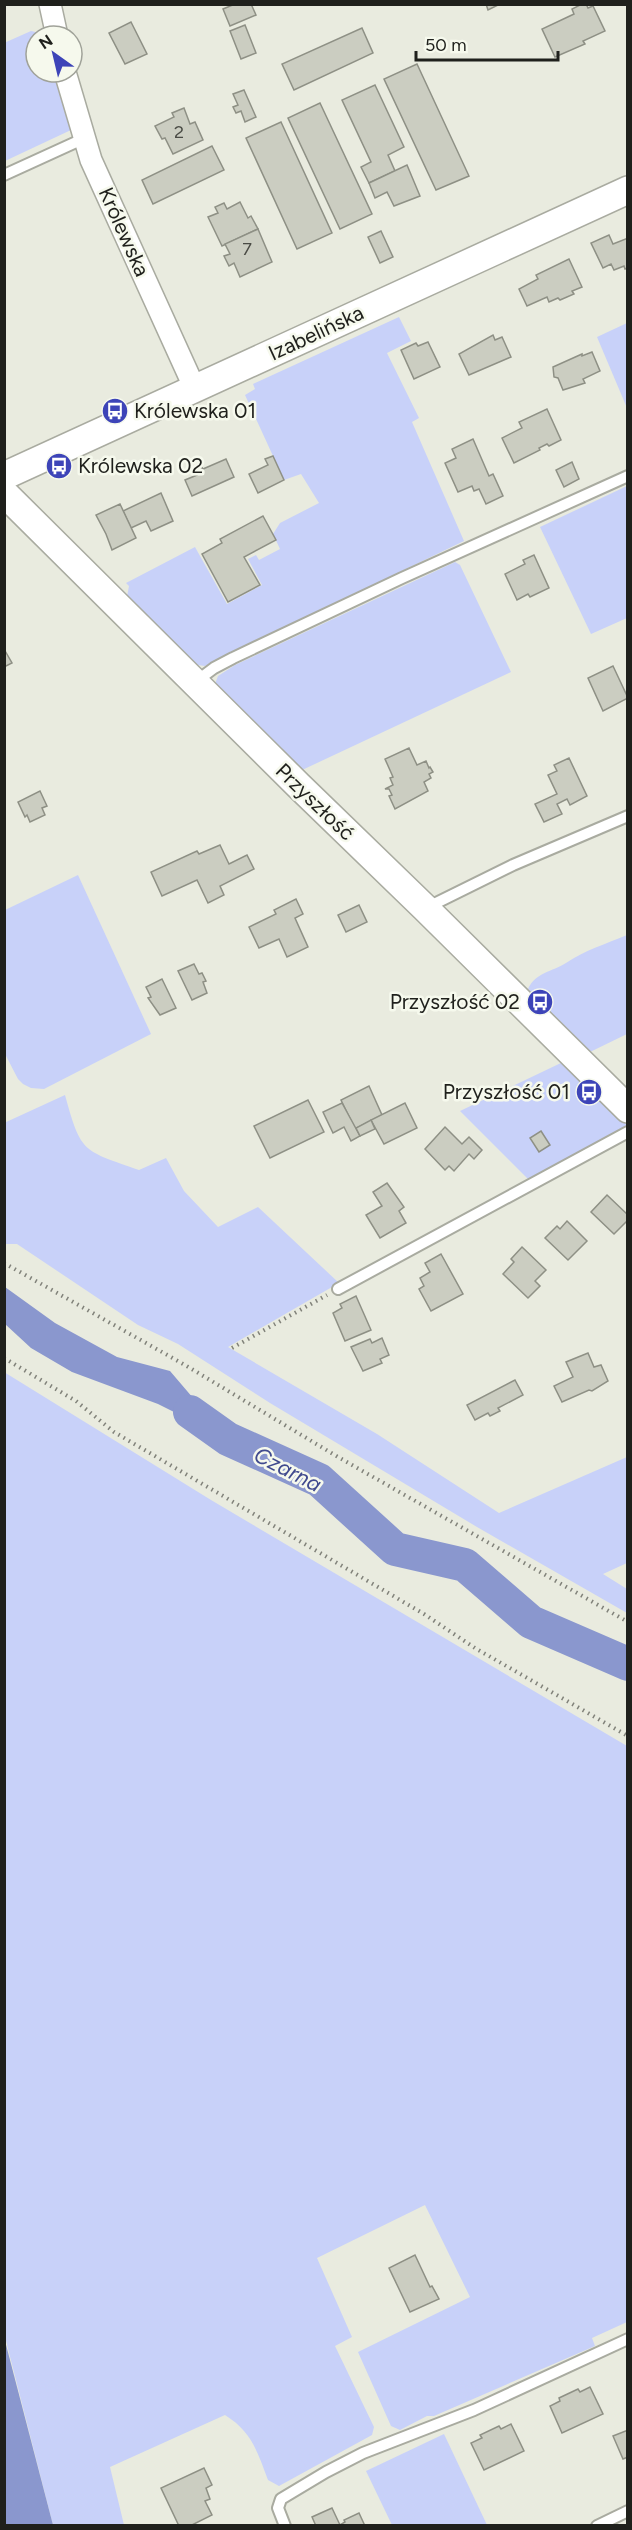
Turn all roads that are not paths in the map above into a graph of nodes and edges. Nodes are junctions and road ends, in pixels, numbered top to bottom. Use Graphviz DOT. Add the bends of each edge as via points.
graph roads {
  1 [pos="50,4"];
  2 [pos="54,24"];
  3 [pos="69,84"];
  4 [pos="85,138"];
  5 [pos="4,175"];
  6 [pos="627,190"];
  7 [pos="195,388"];
  8 [pos="627,476"];
  9 [pos="6,493"];
  10 [pos="194,683"];
  11 [pos="627,816"];
  12 [pos="425,908"];
  13 [pos="627,1109"];
  14 [pos="627,1132"];
  15 [pos="338,1289"];
  16 [pos="627,2339"];
  17 [pos="627,2511"];
  18 [pos="285,2526"];
  19 [pos="597,2526"];
  1 -- 2 [label="street"];
  3 -- 4 [label="street, Królewska"];
  4 -- 5 [label="lane"];
  4 -- 7 [label="street, Królewska"];
  6 -- 7 [label="street, Izabelińska"];
  7 -- 9 [label="street, Izabelińska"];
  8 -- 10 [label="lane" via="243,653"];
  9 -- 10 [label="street, Przyszłość"];
  10 -- 12 [label="street, Przyszłość"];
  11 -- 12 [label="lane"];
  12 -- 13 [label="street, Przyszłość"];
  14 -- 15 [label="lane"];
  16 -- 18 [label="lane" via="474,2410 341,2463 281,2499 278,2508"];
  17 -- 19 [label="lane"];
}
